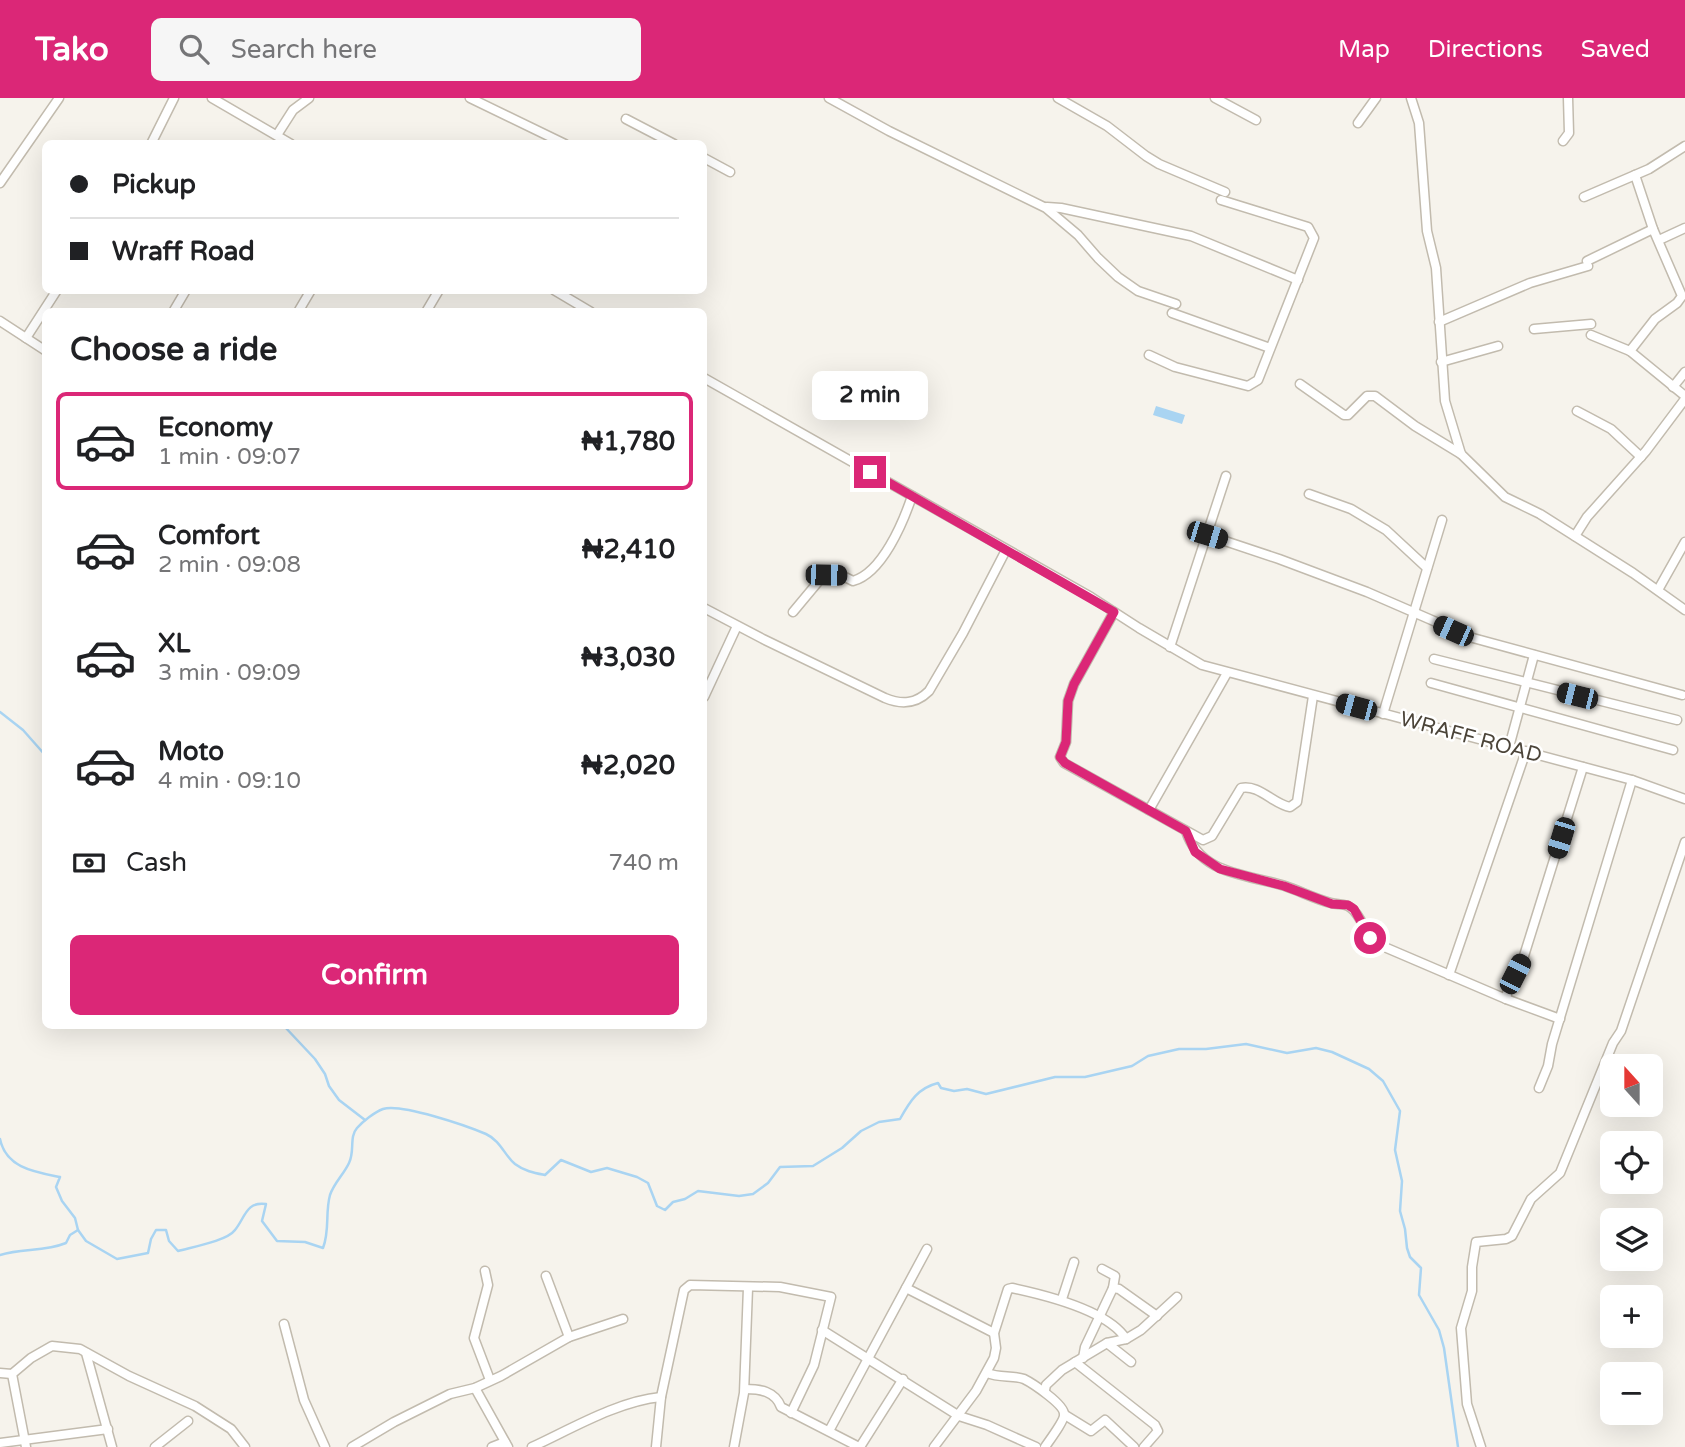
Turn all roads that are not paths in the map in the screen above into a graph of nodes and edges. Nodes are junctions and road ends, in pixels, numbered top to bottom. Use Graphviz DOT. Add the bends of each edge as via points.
graph roads {
  1 [pos="60,98"];
  2 [pos="174,98"];
  3 [pos="212,98"];
  4 [pos="309,98"];
  5 [pos="470,98"];
  6 [pos="829,98"];
  7 [pos="1058,98"];
  8 [pos="1215,98"];
  9 [pos="1376,98"];
  10 [pos="1411,98"];
  11 [pos="1568,98"];
  12 [pos="626,118"];
  13 [pos="1256,120"];
  14 [pos="1358,123"];
  15 [pos="279,139"];
  16 [pos="153,140"];
  17 [pos="557,140"];
  18 [pos="667,140"];
  19 [pos="1563,141"];
  20 [pos="1685,146"];
  21 [pos="707,160"];
  22 [pos="730,172"];
  23 [pos="1635,175"];
  24 [pos="0,183"];
  25 [pos="1584,197"];
  26 [pos="1044,207"];
  27 [pos="1685,228"];
  28 [pos="1653,229"];
  29 [pos="1658,240"];
  30 [pos="1298,280"];
  31 [pos="560,294"];
  32 [pos="1684,295"];
  33 [pos="582,308"];
  34 [pos="42,313"];
  35 [pos="0,321"];
  36 [pos="1439,322"];
  37 [pos="1591,324"];
  38 [pos="1534,329"];
  39 [pos="1591,335"];
  40 [pos="26,338"];
  41 [pos="1498,346"];
  42 [pos="42,348"];
  43 [pos="1270,348"];
  44 [pos="1630,351"];
  45 [pos="1149,355"];
  46 [pos="1441,362"];
  47 [pos="1685,372"];
  48 [pos="707,380"];
  49 [pos="1300,384"];
  50 [pos="1673,387"];
  51 [pos="1685,398"];
  52 [pos="1577,411"];
  53 [pos="1461,454"];
  54 [pos="1641,457"];
  55 [pos="1226,476"];
  56 [pos="1309,494"];
  57 [pos="912,496"];
  58 [pos="1442,520"];
  59 [pos="1207,535"];
  60 [pos="1575,536"];
  61 [pos="1685,542"];
  62 [pos="1006,550"];
  63 [pos="1427,568"];
  64 [pos="1658,590"];
  65 [pos="707,610"];
  66 [pos="1685,610"];
  67 [pos="793,612"];
  68 [pos="1114,612"];
  69 [pos="1414,613"];
  70 [pos="737,626"];
  71 [pos="1170,647"];
  72 [pos="1534,655"];
  73 [pos="1434,659"];
  74 [pos="1227,673"];
  75 [pos="1431,683"];
  76 [pos="1526,683"];
  77 [pos="707,691"];
  78 [pos="1682,695"];
  79 [pos="1313,696"];
  80 [pos="1519,709"];
  81 [pos="1383,714"];
  82 [pos="1677,720"];
  83 [pos="1509,747"];
  84 [pos="1673,750"];
  85 [pos="1526,751"];
  86 [pos="1583,767"];
  87 [pos="1632,780"];
  88 [pos="1685,799"];
  89 [pos="1149,810"];
  90 [pos="1186,831"];
  91 [pos="1685,842"];
  92 [pos="1449,975"];
  93 [pos="1506,999"];
  94 [pos="1560,1019"];
  95 [pos="1539,1088"];
  96 [pos="928,1250"];
  97 [pos="1074,1262"];
  98 [pos="1102,1269"];
  99 [pos="485,1271"];
  100 [pos="546,1276"];
  101 [pos="748,1288"];
  102 [pos="906,1288"];
  103 [pos="1113,1288"];
  104 [pos="1177,1297"];
  105 [pos="1062,1299"];
  106 [pos="1157,1315"];
  107 [pos="1099,1318"];
  108 [pos="623,1319"];
  109 [pos="284,1324"];
  110 [pos="822,1330"];
  111 [pos="994,1332"];
  112 [pos="569,1337"];
  113 [pos="1126,1339"];
  114 [pos="1107,1343"];
  115 [pos="86,1353"];
  116 [pos="870,1359"];
  117 [pos="1079,1360"];
  118 [pos="1131,1362"];
  119 [pos="0,1373"];
  120 [pos="987,1373"];
  121 [pos="12,1374"];
  122 [pos="903,1379"];
  123 [pos="490,1380"];
  124 [pos="475,1388"];
  125 [pos="745,1389"];
  126 [pos="1045,1390"];
  127 [pos="661,1397"];
  128 [pos="790,1413"];
  129 [pos="1065,1415"];
  130 [pos="960,1416"];
  131 [pos="188,1421"];
  132 [pos="108,1429"];
  133 [pos="830,1431"];
  134 [pos="0,1443"];
  135 [pos="25,1443"];
  136 [pos="506,1444"];
  137 [pos="112,1447"];
  138 [pos="155,1447"];
  139 [pos="245,1447"];
  140 [pos="325,1447"];
  141 [pos="352,1447"];
  142 [pos="492,1447"];
  143 [pos="532,1447"];
  144 [pos="656,1447"];
  145 [pos="734,1447"];
  146 [pos="860,1447"];
  147 [pos="934,1447"];
  148 [pos="1036,1447"];
  149 [pos="1045,1447"];
  150 [pos="1134,1447"];
  151 [pos="1144,1447"];
  152 [pos="1481,1447"];
  1 -- 24 [label="street"];
  2 -- 16 [label="street"];
  3 -- 15 [label="street"];
  4 -- 15 [label="street" via="293,110"];
  5 -- 17 [label="street"];
  6 -- 26 [label="street"];
  7 -- 30 [label="street" via="1159,164 1223,196 1307,227 1314,238"];
  8 -- 13 [label="street"];
  9 -- 14 [label="street"];
  10 -- 36 [label="street" via="1419,123"];
  11 -- 19 [label="street" via="1569,134"];
  12 -- 18 [label="street"];
  20 -- 23 [label="street"];
  21 -- 22 [label="street"];
  23 -- 25 [label="street"];
  23 -- 28 [label="street"];
  26 -- 30 [label="street" via="1191,236"];
  26 -- 43 [label="street" via="1138,291"];
  27 -- 29 [label="street"];
  28 -- 29 [label="street"];
  28 -- 36 [label="street" via="1588,264"];
  29 -- 32 [label="street"];
  30 -- 43 [label="street"];
  31 -- 33 [label="street"];
  32 -- 44 [label="street" via="1655,319"];
  34 -- 40 [label="street"];
  35 -- 40 [label="street"];
  36 -- 46 [label="street"];
  37 -- 38 [label="street"];
  39 -- 44 [label="street"];
  40 -- 42 [label="street"];
  41 -- 46 [label="street"];
  43 -- 45 [label="street" via="1258,380 1248,386 1175,367"];
  44 -- 50 [label="street"];
  46 -- 53 [label="street"];
  47 -- 50 [label="street"];
  48 -- 57 [label="street, WRAFF ROAD"];
  49 -- 53 [label="street" via="1344,415 1367,396 1375,396"];
  50 -- 51 [label="street"];
  51 -- 54 [label="street"];
  52 -- 54 [label="street" via="1611,429"];
  53 -- 60 [label="street" via="1504,497"];
  54 -- 60 [label="street"];
  55 -- 59 [label="street"];
  56 -- 63 [label="street" via="1351,509 1386,530"];
  57 -- 62 [label="street, WRAFF ROAD"];
  57 -- 67 [label="street" via="902,524 876,568 853,581 823,576"];
  58 -- 63 [label="street"];
  59 -- 69 [label="street"];
  59 -- 71 [label="street"];
  60 -- 64 [label="street"];
  61 -- 64 [label="street"];
  62 -- 68 [label="street, WRAFF ROAD"];
  62 -- 70 [label="street" via="929,691 913,702 885,698"];
  63 -- 69 [label="street"];
  64 -- 66 [label="street"];
  65 -- 70 [label="street"];
  68 -- 71 [label="street, WRAFF ROAD"];
  68 -- 89 [label="street" via="1074,684 1060,757"];
  69 -- 72 [label="street" via="1463,635"];
  69 -- 81 [label="street"];
  70 -- 77 [label="street"];
  71 -- 74 [label="street, WRAFF ROAD"];
  72 -- 76 [label="street"];
  72 -- 78 [label="street"];
  73 -- 76 [label="street"];
  74 -- 79 [label="street, WRAFF ROAD"];
  74 -- 89 [label="street"];
  75 -- 80 [label="street"];
  76 -- 80 [label="street"];
  76 -- 82 [label="street"];
  79 -- 81 [label="street, WRAFF ROAD"];
  79 -- 90 [label="street" via="1297,802 1290,807 1281,805 1254,789 1241,788 1208,839"];
  80 -- 83 [label="street"];
  80 -- 84 [label="street"];
  81 -- 83 [label="street, WRAFF ROAD"];
  83 -- 85 [label="street, WRAFF ROAD"];
  85 -- 86 [label="street, WRAFF ROAD"];
  85 -- 92 [label="street"];
  86 -- 87 [label="street, WRAFF ROAD"];
  86 -- 93 [label="street" via="1523,959"];
  87 -- 88 [label="street, WRAFF ROAD"];
  87 -- 94 [label="street"];
  89 -- 90 [label="street"];
  90 -- 92 [label="street" via="1195,852 1214,865 1332,904 1348,905 1375,943"];
  91 -- 152 [label="street" via="1621,1031 1560,1173 1531,1199 1512,1236 1476,1242 1472,1291 1461,1328 1466,1404"];
  92 -- 93 [label="street"];
  93 -- 94 [label="street"];
  94 -- 95 [label="street"];
  96 -- 102 [label="street"];
  97 -- 105 [label="street"];
  98 -- 103 [label="street" via="1115,1276"];
  99 -- 123 [label="street" via="487,1291 474,1338"];
  100 -- 112 [label="street"];
  101 -- 110 [label="street" via="780,1287 831,1297"];
  101 -- 125 [label="street"];
  101 -- 127 [label="street" via="686,1288"];
  102 -- 111 [label="street"];
  102 -- 116 [label="street"];
  103 -- 106 [label="street"];
  103 -- 107 [label="street"];
  104 -- 106 [label="street"];
  105 -- 107 [label="street"];
  105 -- 111 [label="street" via="1008,1289"];
  106 -- 113 [label="street"];
  107 -- 113 [label="street" via="1118,1328"];
  107 -- 117 [label="street"];
  108 -- 112 [label="street"];
  109 -- 140 [label="street" via="304,1400"];
  110 -- 116 [label="street"];
  110 -- 128 [label="street" via="814,1365"];
  111 -- 120 [label="street" via="996,1353"];
  112 -- 123 [label="street"];
  113 -- 114 [label="street"];
  114 -- 117 [label="street"];
  114 -- 118 [label="street"];
  115 -- 121 [label="street" via="52,1346"];
  115 -- 132 [label="street"];
  115 -- 139 [label="street" via="195,1406 231,1429"];
  116 -- 122 [label="street"];
  116 -- 133 [label="street"];
  117 -- 126 [label="street" via="1054,1377"];
  117 -- 151 [label="street" via="1155,1425 1158,1431"];
  119 -- 121 [label="street"];
  120 -- 126 [label="street" via="1024,1379"];
  120 -- 130 [label="street"];
  121 -- 135 [label="street"];
  122 -- 130 [label="street"];
  122 -- 146 [label="street"];
  123 -- 124 [label="street"];
  124 -- 136 [label="street"];
  124 -- 141 [label="street" via="442,1398"];
  125 -- 128 [label="street" via="772,1394"];
  125 -- 145 [label="street"];
  126 -- 129 [label="street"];
  127 -- 143 [label="street" via="617,1409"];
  127 -- 144 [label="street"];
  128 -- 133 [label="street"];
  129 -- 149 [label="street"];
  129 -- 150 [label="street" via="1091,1431 1105,1420"];
  130 -- 147 [label="street"];
  130 -- 148 [label="street"];
  131 -- 138 [label="street"];
  132 -- 135 [label="street"];
  132 -- 137 [label="street"];
  133 -- 146 [label="street"];
  134 -- 135 [label="street"];
  136 -- 142 [label="street"];
}
